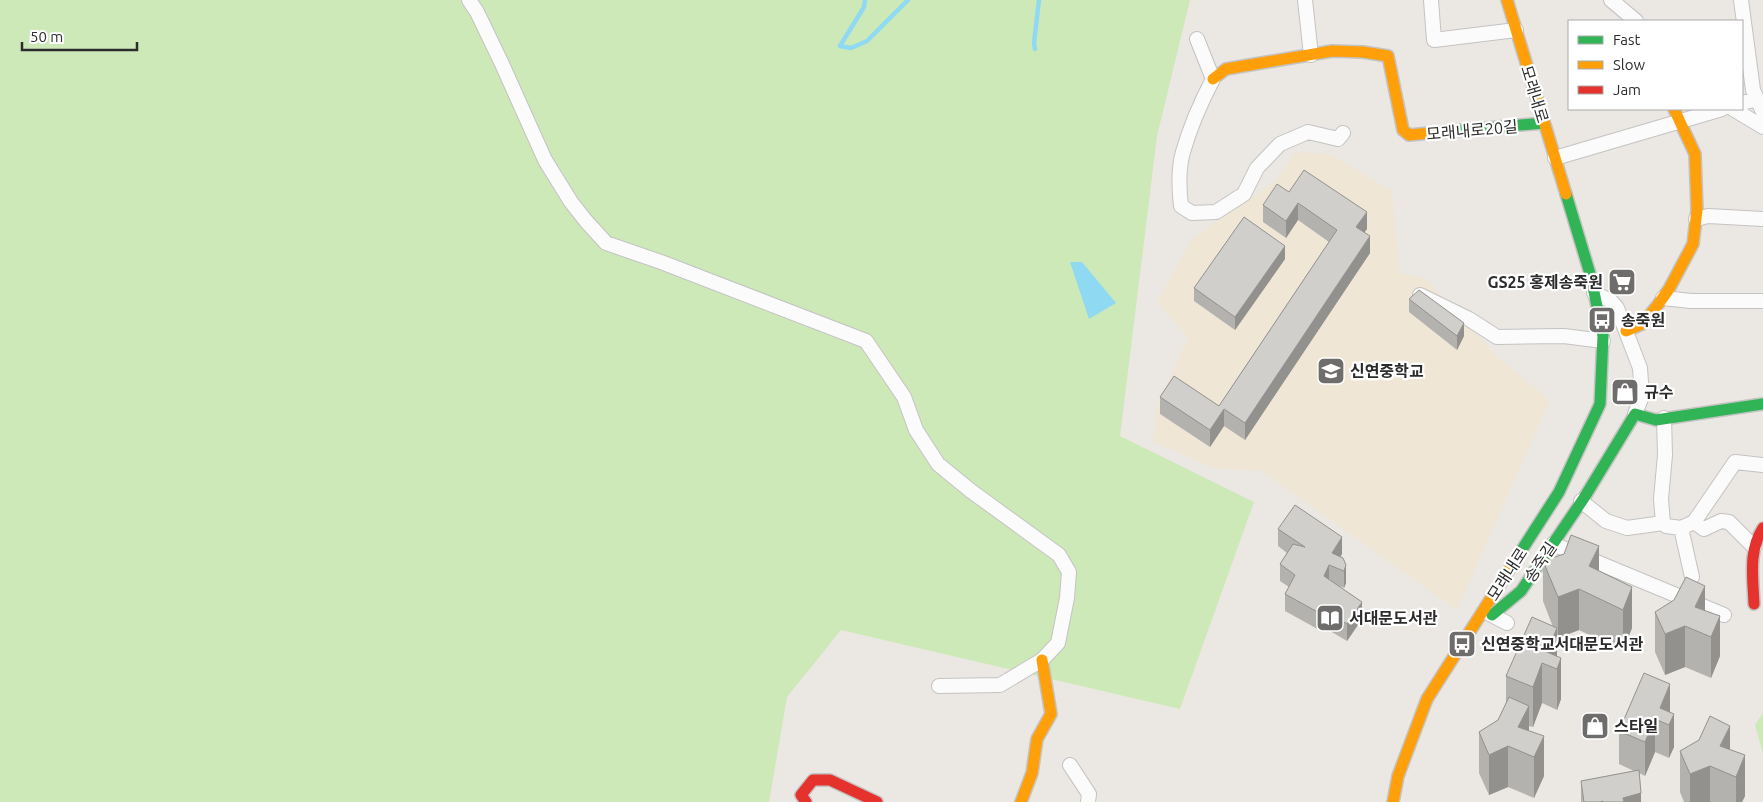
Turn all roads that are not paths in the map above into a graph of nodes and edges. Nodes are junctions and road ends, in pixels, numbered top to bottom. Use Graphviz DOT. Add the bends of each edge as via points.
graph roads {
  1 [pos="469,0"];
  2 [pos="1305,0"];
  3 [pos="1431,0"];
  4 [pos="1507,0"];
  5 [pos="1611,0"];
  6 [pos="1741,0"];
  7 [pos="1635,20"];
  8 [pos="1516,30"];
  9 [pos="1197,39"];
  10 [pos="1311,55"];
  11 [pos="1213,79"];
  12 [pos="1758,81"];
  13 [pos="1757,99"];
  14 [pos="1743,103"];
  15 [pos="1674,110"];
  16 [pos="1719,110"];
  17 [pos="1735,110"];
  18 [pos="1763,112"];
  19 [pos="1544,122"];
  20 [pos="1679,122"];
  21 [pos="1763,127"];
  22 [pos="1343,133"];
  23 [pos="1555,158"];
  24 [pos="1696,219"];
  25 [pos="1763,219"];
  26 [pos="1417,293"];
  27 [pos="1594,293"];
  28 [pos="1663,298"];
  29 [pos="1763,302"];
  30 [pos="1626,331"];
  31 [pos="1603,341"];
  32 [pos="1763,404"];
  33 [pos="1635,414"];
  34 [pos="1664,418"];
  35 [pos="1763,465"];
  36 [pos="1581,501"];
  37 [pos="1663,523"];
  38 [pos="1688,525"];
  39 [pos="1763,528"];
  40 [pos="1552,544"];
  41 [pos="1754,547"];
  42 [pos="1692,577"];
  43 [pos="1754,604"];
  44 [pos="1487,613"];
  45 [pos="1724,615"];
  46 [pos="1507,623"];
  47 [pos="1042,660"];
  48 [pos="939,686"];
  49 [pos="1070,765"];
  50 [pos="806,802"];
  51 [pos="877,802"];
  52 [pos="1022,802"];
  53 [pos="1088,802"];
  54 [pos="1394,802"];
  1 -- 47 [label="street" via="545,160 571,202 606,243 866,341 904,397 916,430 938,464 1060,555 1069,572 1067,598 1058,643"];
  2 -- 10 [label="street"];
  3 -- 8 [label="street" via="1434,40"];
  4 -- 8 [label="street, 모래내로"];
  5 -- 7 [label="street"];
  6 -- 12 [label="street"];
  8 -- 19 [label="street, 모래내로"];
  9 -- 11 [label="street"];
  10 -- 11 [label="street, 모래내로20길" via="1226,69"];
  10 -- 19 [label="street, 모래내로20길" via="1332,51 1388,56 1404,130 1409,135"];
  11 -- 22 [label="street" via="1182,153 1180,206 1192,213 1216,212 1244,194 1257,168 1280,144 1308,132 1338,139"];
  12 -- 13 [label="street"];
  13 -- 14 [label="street"];
  13 -- 18 [label="street"];
  15 -- 20 [label="street"];
  16 -- 20 [label="street"];
  17 -- 21 [label="street"];
  19 -- 23 [label="street, 모래내로"];
  20 -- 23 [label="street"];
  20 -- 24 [label="street" via="1694,154"];
  23 -- 27 [label="street, 모래내로"];
  24 -- 25 [label="street" via="1708,216"];
  24 -- 28 [label="street" via="1693,244"];
  26 -- 31 [label="street" via="1497,337 1564,336"];
  27 -- 30 [label="street, 송죽길" via="1611,301 1617,308"];
  27 -- 31 [label="street, 모래내로"];
  28 -- 29 [label="street"];
  28 -- 30 [label="street" via="1642,324"];
  30 -- 33 [label="street, 송죽길" via="1640,368 1642,396"];
  31 -- 44 [label="street, 모래내로" via="1600,404 1558,492"];
  32 -- 34 [label="street"];
  33 -- 34 [label="street" via="1656,420"];
  33 -- 36 [label="street, 송죽길"];
  34 -- 37 [label="street"];
  35 -- 38 [label="street" via="1735,462"];
  36 -- 37 [label="street" via="1606,521 1628,528"];
  36 -- 40 [label="street, 송죽길"];
  37 -- 38 [label="street" via="1671,528"];
  38 -- 41 [label="street" via="1704,528 1721,521 1730,522"];
  38 -- 42 [label="street"];
  39 -- 41 [label="street"];
  40 -- 44 [label="street, 송죽길" via="1521,591"];
  40 -- 45 [label="street" via="1663,595"];
  41 -- 43 [label="street"];
  44 -- 46 [label="street"];
  44 -- 54 [label="street, 모래내로" via="1427,699 1398,776"];
  47 -- 48 [label="street" via="1000,685"];
  47 -- 52 [label="street" via="1051,714 1037,739 1032,773"];
  49 -- 53 [label="street" via="1089,794"];
  50 -- 51 [label="street" via="801,795 812,780 830,780"];
}
